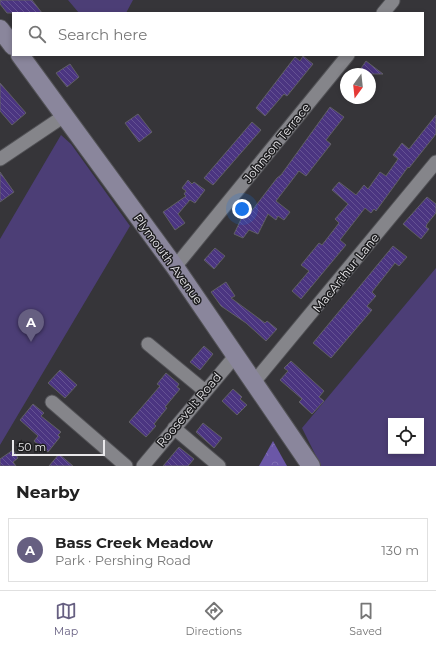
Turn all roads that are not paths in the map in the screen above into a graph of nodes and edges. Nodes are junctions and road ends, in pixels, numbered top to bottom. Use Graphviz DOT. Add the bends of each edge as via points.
graph roads {
  1 [pos="393,1"];
  2 [pos="384,12"];
  3 [pos="0,29"];
  4 [pos="12,45"];
  5 [pos="21,56"];
  6 [pos="347,56"];
  7 [pos="64,116"];
  8 [pos="0,159"];
  9 [pos="436,162"];
  10 [pos="175,267"];
  11 [pos="148,344"];
  12 [pos="236,355"];
  13 [pos="254,382"];
  14 [pos="205,391"];
  15 [pos="52,402"];
  16 [pos="174,428"];
  17 [pos="126,466"];
  18 [pos="143,466"];
  19 [pos="220,466"];
  20 [pos="311,466"];
  1 -- 2 [label="street"];
  3 -- 4 [label="street"];
  5 -- 7 [label="street, Plymouth Avenue"];
  6 -- 10 [label="street, Johnson Terrace"];
  7 -- 8 [label="street"];
  7 -- 10 [label="street, Plymouth Avenue"];
  9 -- 13 [label="street, MacArthur Lane"];
  10 -- 12 [label="street, Plymouth Avenue"];
  11 -- 14 [label="street"];
  12 -- 13 [label="street, Plymouth Avenue"];
  12 -- 14 [label="street, Roosevelt Road"];
  13 -- 20 [label="street, Plymouth Avenue"];
  14 -- 16 [label="street, Roosevelt Road"];
  15 -- 17 [label="street"];
  16 -- 18 [label="street, Roosevelt Road"];
  16 -- 19 [label="street"];
}
